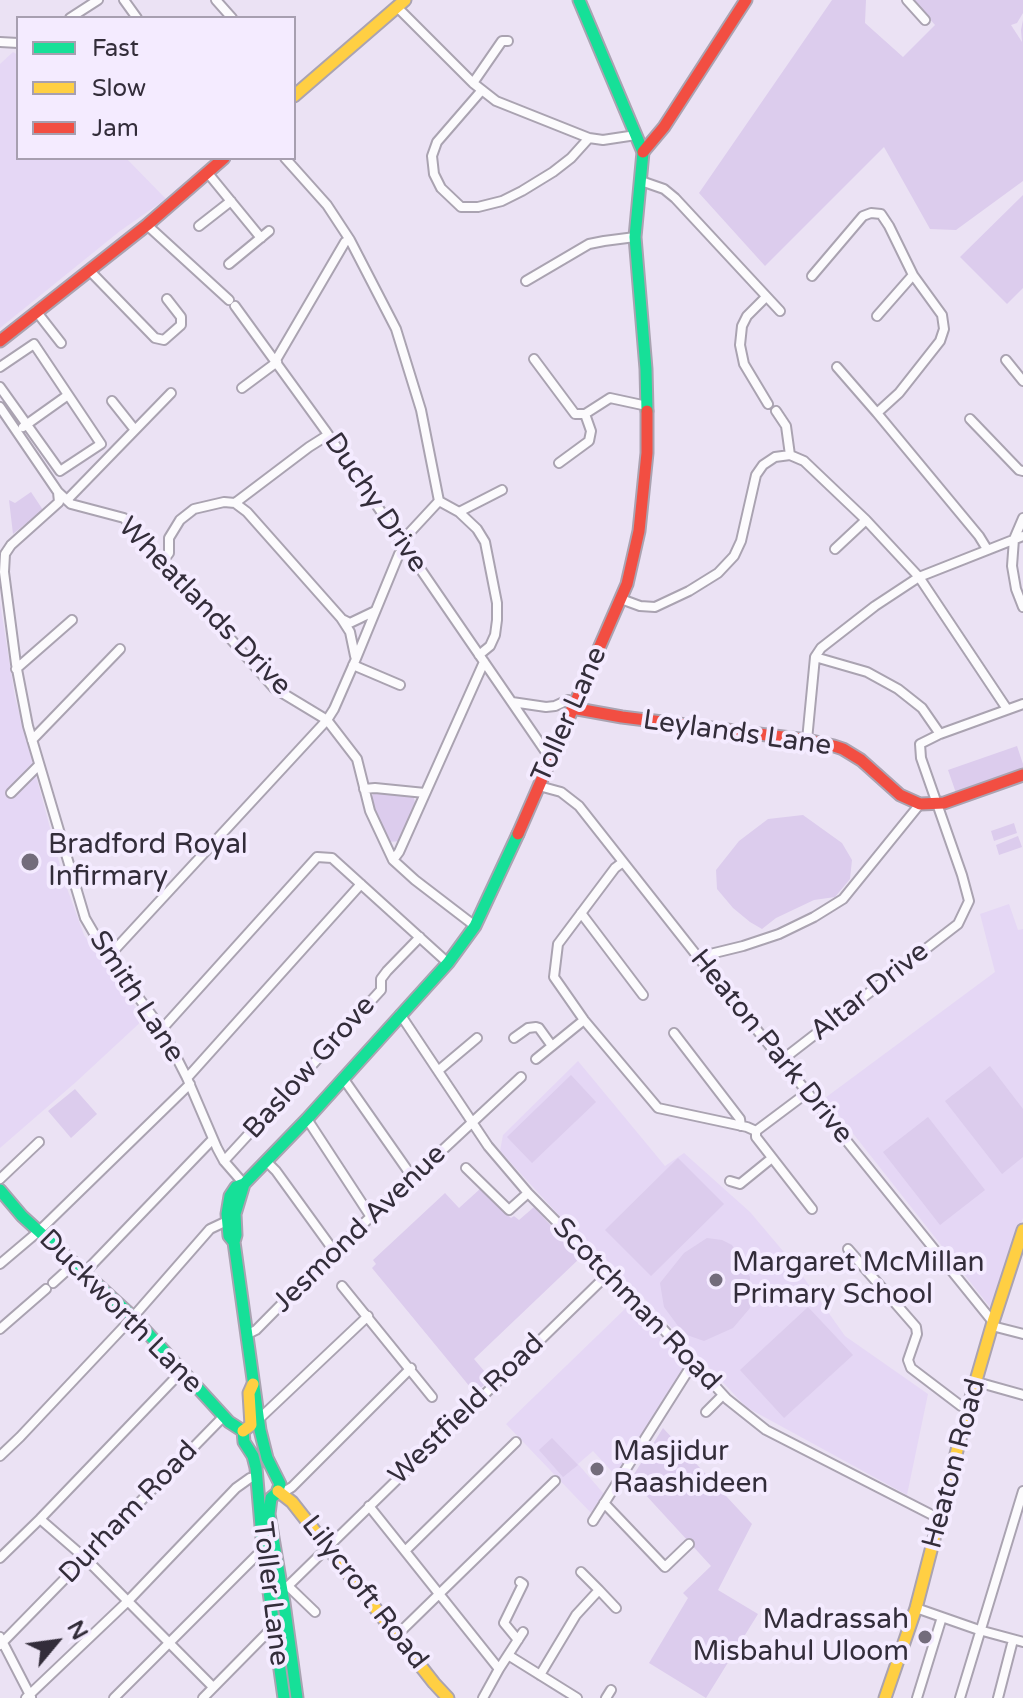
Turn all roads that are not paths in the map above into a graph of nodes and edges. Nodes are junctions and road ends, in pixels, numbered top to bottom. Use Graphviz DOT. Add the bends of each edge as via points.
graph roads {
  1 [pos="98,0"];
  2 [pos="216,0"];
  3 [pos="579,0"];
  4 [pos="746,0"];
  5 [pos="907,0"];
  6 [pos="401,3"];
  7 [pos="73,16"];
  8 [pos="230,16"];
  9 [pos="925,20"];
  10 [pos="508,41"];
  11 [pos="473,83"];
  12 [pos="482,90"];
  13 [pos="296,93"];
  14 [pos="636,135"];
  15 [pos="589,138"];
  16 [pos="643,152"];
  17 [pos="222,160"];
  18 [pos="287,160"];
  19 [pos="207,172"];
  20 [pos="641,181"];
  21 [pos="231,201"];
  22 [pos="147,225"];
  23 [pos="199,226"];
  24 [pos="269,231"];
  25 [pos="635,237"];
  26 [pos="261,238"];
  27 [pos="350,240"];
  28 [pos="229,264"];
  29 [pos="89,270"];
  30 [pos="913,275"];
  31 [pos="812,276"];
  32 [pos="526,281"];
  33 [pos="766,297"];
  34 [pos="167,299"];
  35 [pos="36,311"];
  36 [pos="780,311"];
  37 [pos="877,316"];
  38 [pos="0,341"];
  39 [pos="61,343"];
  40 [pos="534,359"];
  41 [pos="1006,360"];
  42 [pos="276,361"];
  43 [pos="0,367"];
  44 [pos="837,367"];
  45 [pos="1023,381"];
  46 [pos="0,387"];
  47 [pos="242,388"];
  48 [pos="171,393"];
  49 [pos="68,395"];
  50 [pos="112,401"];
  51 [pos="768,404"];
  52 [pos="647,406"];
  53 [pos="776,411"];
  54 [pos="1,412"];
  55 [pos="877,413"];
  56 [pos="585,414"];
  57 [pos="970,419"];
  58 [pos="26,425"];
  59 [pos="135,430"];
  60 [pos="16,432"];
  61 [pos="328,435"];
  62 [pos="790,455"];
  63 [pos="559,463"];
  64 [pos="1023,471"];
  65 [pos="502,490"];
  66 [pos="58,492"];
  67 [pos="67,500"];
  68 [pos="439,501"];
  69 [pos="235,503"];
  70 [pos="459,512"];
  71 [pos="1023,518"];
  72 [pos="866,520"];
  73 [pos="1019,538"];
  74 [pos="403,545"];
  75 [pos="835,549"];
  76 [pos="987,549"];
  77 [pos="163,561"];
  78 [pos="919,577"];
  79 [pos="621,599"];
  80 [pos="1023,607"];
  81 [pos="374,611"];
  82 [pos="341,618"];
  83 [pos="72,620"];
  84 [pos="120,649"];
  85 [pos="815,657"];
  86 [pos="481,658"];
  87 [pos="354,663"];
  88 [pos="16,669"];
  89 [pos="400,685"];
  90 [pos="511,702"];
  91 [pos="570,704"];
  92 [pos="1023,704"];
  93 [pos="1007,709"];
  94 [pos="327,720"];
  95 [pos="940,734"];
  96 [pos="32,740"];
  97 [pos="807,740"];
  98 [pos="550,758"];
  99 [pos="39,765"];
  100 [pos="1023,775"];
  101 [pos="539,786"];
  102 [pos="364,789"];
  103 [pos="11,793"];
  104 [pos="425,793"];
  105 [pos="920,804"];
  106 [pos="936,804"];
  107 [pos="393,860"];
  108 [pos="623,862"];
  109 [pos="361,884"];
  110 [pos="581,913"];
  111 [pos="475,926"];
  112 [pos="420,937"];
  113 [pos="108,957"];
  114 [pos="698,957"];
  115 [pos="448,963"];
  116 [pos="643,995"];
  117 [pos="400,1014"];
  118 [pos="584,1020"];
  119 [pos="162,1029"];
  120 [pos="674,1033"];
  121 [pos="477,1038"];
  122 [pos="514,1038"];
  123 [pos="552,1046"];
  124 [pos="536,1059"];
  125 [pos="782,1060"];
  126 [pos="439,1070"];
  127 [pos="521,1077"];
  128 [pos="343,1078"];
  129 [pos="189,1081"];
  130 [pos="808,1092"];
  131 [pos="307,1119"];
  132 [pos="473,1122"];
  133 [pos="741,1126"];
  134 [pos="756,1131"];
  135 [pos="213,1139"];
  136 [pos="39,1142"];
  137 [pos="772,1158"];
  138 [pos="224,1161"];
  139 [pos="267,1162"];
  140 [pos="466,1168"];
  141 [pos="413,1178"];
  142 [pos="0,1179"];
  143 [pos="730,1181"];
  144 [pos="244,1184"];
  145 [pos="0,1190"];
  146 [pos="528,1193"];
  147 [pos="812,1209"];
  148 [pos="371,1217"];
  149 [pos="231,1224"];
  150 [pos="1023,1230"];
  151 [pos="39,1231"];
  152 [pos="848,1249"];
  153 [pos="334,1251"];
  154 [pos="0,1264"];
  155 [pos="80,1268"];
  156 [pos="608,1274"];
  157 [pos="342,1286"];
  158 [pos="368,1316"];
  159 [pos="133,1317"];
  160 [pos="992,1324"];
  161 [pos="0,1329"];
  162 [pos="1023,1334"];
  163 [pos="246,1335"];
  164 [pos="693,1363"];
  165 [pos="411,1368"];
  166 [pos="183,1370"];
  167 [pos="984,1384"];
  168 [pos="723,1395"];
  169 [pos="1023,1395"];
  170 [pos="432,1397"];
  171 [pos="968,1408"];
  172 [pos="706,1412"];
  173 [pos="224,1416"];
  174 [pos="253,1426"];
  175 [pos="516,1442"];
  176 [pos="0,1456"];
  177 [pos="555,1481"];
  178 [pos="257,1483"];
  179 [pos="1023,1491"];
  180 [pos="277,1494"];
  181 [pos="604,1503"];
  182 [pos="369,1506"];
  183 [pos="40,1519"];
  184 [pos="940,1519"];
  185 [pos="593,1521"];
  186 [pos="689,1544"];
  187 [pos="327,1547"];
  188 [pos="269,1548"];
  189 [pos="405,1551"];
  190 [pos="0,1558"];
  191 [pos="85,1558"];
  192 [pos="581,1572"];
  193 [pos="520,1582"];
  194 [pos="285,1587"];
  195 [pos="599,1590"];
  196 [pos="439,1593"];
  197 [pos="128,1601"];
  198 [pos="616,1608"];
  199 [pos="916,1608"];
  200 [pos="315,1612"];
  201 [pos="942,1617"];
  202 [pos="287,1623"];
  203 [pos="273,1627"];
  204 [pos="979,1630"];
  205 [pos="397,1635"];
  206 [pos="1,1641"];
  207 [pos="1018,1641"];
  208 [pos="170,1642"];
  209 [pos="508,1655"];
  210 [pos="499,1669"];
  211 [pos="540,1675"];
  212 [pos="213,1687"];
  213 [pos="297,1694"];
  214 [pos="284,1696"];
  215 [pos="29,1697"];
  216 [pos="114,1698"];
  217 [pos="203,1698"];
  218 [pos="448,1698"];
  219 [pos="483,1698"];
  220 [pos="577,1698"];
  221 [pos="885,1698"];
  222 [pos="917,1698"];
  223 [pos="960,1698"];
  224 [pos="998,1698"];
  1 -- 7 [label="street"];
  2 -- 8 [label="street"];
  3 -- 14 [label="main road"];
  4 -- 16 [label="main road"];
  5 -- 9 [label="street"];
  6 -- 11 [label="street"];
  6 -- 13 [label="main road"];
  10 -- 11 [label="street" via="502,41"];
  11 -- 12 [label="street"];
  12 -- 15 [label="street" via="496,101"];
  12 -- 15 [label="street" via="437,142 432,156 441,188 461,207 502,201 522,191 571,158"];
  14 -- 15 [label="street"];
  14 -- 16 [label="main road"];
  16 -- 20 [label="main road, Toller Lane"];
  17 -- 19 [label="main road"];
  18 -- 27 [label="street"];
  19 -- 21 [label="street"];
  19 -- 22 [label="main road"];
  20 -- 25 [label="main road, Toller Lane"];
  20 -- 33 [label="street" via="675,198"];
  21 -- 23 [label="street"];
  21 -- 26 [label="street"];
  22 -- 29 [label="main road"];
  22 -- 42 [label="street, Duchy Drive" via="232,303"];
  24 -- 26 [label="street"];
  25 -- 32 [label="street" via="589,244"];
  25 -- 52 [label="main road, Toller Lane"];
  26 -- 28 [label="street"];
  27 -- 42 [label="street"];
  27 -- 68 [label="street" via="396,329 421,410"];
  29 -- 34 [label="street" via="155,338 164,340 181,325"];
  29 -- 35 [label="main road"];
  30 -- 31 [label="street" via="881,214 871,213"];
  30 -- 37 [label="street"];
  30 -- 55 [label="street" via="942,315 944,329 899,393"];
  33 -- 36 [label="street"];
  33 -- 51 [label="street" via="747,316 739,334 744,364"];
  35 -- 38 [label="main road"];
  35 -- 39 [label="street"];
  40 -- 56 [label="street" via="575,414"];
  41 -- 45 [label="street"];
  42 -- 47 [label="street"];
  42 -- 61 [label="street, Duchy Drive"];
  43 -- 49 [label="street" via="34,344"];
  44 -- 55 [label="street"];
  46 -- 58 [label="street"];
  48 -- 59 [label="street"];
  49 -- 58 [label="street"];
  49 -- 58 [label="street" via="101,444 60,471"];
  50 -- 59 [label="street"];
  52 -- 56 [label="street" via="610,398"];
  52 -- 79 [label="main road, Toller Lane" via="639,531"];
  53 -- 62 [label="street" via="786,426"];
  54 -- 60 [label="street, Wheatlands Drive"];
  55 -- 76 [label="street"];
  56 -- 63 [label="street" via="589,441"];
  57 -- 64 [label="street"];
  58 -- 60 [label="street"];
  59 -- 67 [label="street"];
  60 -- 66 [label="street, Wheatlands Drive"];
  61 -- 69 [label="street"];
  61 -- 74 [label="street, Duchy Drive"];
  62 -- 72 [label="street" via="804,461"];
  62 -- 79 [label="street" via="775,457 756,475 741,541 718,573 655,607"];
  65 -- 70 [label="street"];
  66 -- 67 [label="street, Wheatlands Drive"];
  66 -- 88 [label="street, Smith Lane" via="59,502 5,554"];
  67 -- 77 [label="street, Wheatlands Drive" via="124,518"];
  68 -- 70 [label="street"];
  68 -- 74 [label="street"];
  69 -- 77 [label="street" via="206,505 187,514 169,538"];
  69 -- 82 [label="street"];
  70 -- 86 [label="street" via="485,542 497,603 495,635"];
  71 -- 73 [label="street"];
  72 -- 75 [label="street"];
  72 -- 78 [label="street"];
  73 -- 76 [label="street"];
  73 -- 80 [label="street" via="1012,566"];
  74 -- 81 [label="street"];
  74 -- 86 [label="street, Duchy Drive"];
  76 -- 78 [label="street"];
  77 -- 94 [label="street, Wheatlands Drive" via="274,688"];
  78 -- 85 [label="street" via="831,638"];
  78 -- 93 [label="street"];
  79 -- 91 [label="main road, Toller Lane"];
  81 -- 82 [label="street" via="350,623"];
  81 -- 87 [label="street"];
  82 -- 87 [label="street" via="350,632"];
  83 -- 88 [label="street"];
  84 -- 96 [label="street"];
  85 -- 95 [label="street" via="867,672 898,689 922,708"];
  85 -- 97 [label="street"];
  86 -- 90 [label="street, Duchy Drive"];
  86 -- 104 [label="street"];
  87 -- 89 [label="street"];
  87 -- 94 [label="street"];
  88 -- 96 [label="street, Smith Lane"];
  90 -- 91 [label="street"];
  90 -- 98 [label="street, Duchy Drive"];
  91 -- 97 [label="main road, Leylands Lane" via="651,721"];
  91 -- 98 [label="main road, Toller Lane"];
  92 -- 93 [label="street"];
  93 -- 95 [label="street"];
  94 -- 102 [label="street, Wheatlands Drive" via="357,759"];
  94 -- 113 [label="street"];
  95 -- 106 [label="street" via="920,744"];
  96 -- 99 [label="street, Smith Lane"];
  97 -- 105 [label="main road, Leylands Lane" via="843,749 900,795"];
  98 -- 101 [label="main road, Toller Lane"];
  99 -- 103 [label="street"];
  99 -- 113 [label="street, Smith Lane" via="85,918"];
  100 -- 106 [label="main road"];
  101 -- 108 [label="street, Heaton Park Drive" via="561,792 579,806"];
  101 -- 111 [label="main road, Toller Lane"];
  102 -- 104 [label="street"];
  102 -- 107 [label="street, Wheatlands Drive"];
  104 -- 107 [label="street"];
  105 -- 106 [label="main road"];
  105 -- 114 [label="street" via="843,899 779,934"];
  106 -- 125 [label="street, Altar Drive" via="969,901 958,924"];
  107 -- 111 [label="street, Wheatlands Drive"];
  108 -- 110 [label="street"];
  108 -- 114 [label="street, Heaton Park Drive"];
  109 -- 112 [label="street"];
  109 -- 119 [label="street" via="332,858 317,857"];
  109 -- 129 [label="street"];
  110 -- 116 [label="street"];
  110 -- 118 [label="street" via="558,944 554,977"];
  111 -- 115 [label="main road, Toller Lane"];
  112 -- 115 [label="street"];
  112 -- 138 [label="street, Baslow Grove" via="381,979 381,990"];
  113 -- 119 [label="street, Smith Lane"];
  114 -- 125 [label="street, Heaton Park Drive"];
  115 -- 117 [label="main road, Toller Lane"];
  117 -- 126 [label="street, Scotchman Road"];
  117 -- 128 [label="main road, Toller Lane"];
  118 -- 123 [label="street"];
  118 -- 133 [label="street" via="658,1108"];
  119 -- 129 [label="street, Smith Lane"];
  120 -- 133 [label="street"];
  121 -- 126 [label="street"];
  122 -- 123 [label="street" via="536,1027"];
  123 -- 124 [label="street"];
  125 -- 130 [label="street, Heaton Park Drive"];
  126 -- 132 [label="street, Scotchman Road"];
  127 -- 132 [label="street, Jesmond Avenue"];
  128 -- 131 [label="main road, Toller Lane"];
  128 -- 141 [label="street"];
  129 -- 135 [label="street, Smith Lane"];
  129 -- 151 [label="street"];
  130 -- 134 [label="street"];
  130 -- 160 [label="street, Heaton Park Drive"];
  131 -- 139 [label="main road, Toller Lane"];
  131 -- 148 [label="street"];
  132 -- 141 [label="street, Jesmond Avenue"];
  132 -- 146 [label="street, Scotchman Road"];
  133 -- 134 [label="street"];
  134 -- 137 [label="street"];
  135 -- 138 [label="street, Smith Lane"];
  135 -- 155 [label="street" via="104,1251"];
  136 -- 142 [label="street"];
  137 -- 143 [label="street" via="740,1184"];
  137 -- 147 [label="street"];
  138 -- 144 [label="street, Smith Lane"];
  139 -- 144 [label="main road, Toller Lane"];
  139 -- 153 [label="street"];
  140 -- 146 [label="street" via="509,1210"];
  141 -- 148 [label="street, Jesmond Avenue"];
  144 -- 149 [label="main road, Toller Lane"];
  145 -- 151 [label="main road, Duckworth Lane"];
  146 -- 156 [label="street, Scotchman Road"];
  148 -- 153 [label="street, Jesmond Avenue"];
  149 -- 159 [label="street" via="210,1229"];
  149 -- 163 [label="main road, Toller Lane"];
  150 -- 160 [label="main road, Heaton Road"];
  151 -- 154 [label="street"];
  151 -- 155 [label="main road, Duckworth Lane"];
  152 -- 171 [label="street" via="916,1327 911,1368"];
  153 -- 163 [label="street, Jesmond Avenue"];
  155 -- 159 [label="main road, Duckworth Lane"];
  155 -- 161 [label="street"];
  156 -- 164 [label="street, Scotchman Road"];
  156 -- 182 [label="street, Westfield Road"];
  157 -- 158 [label="street"];
  158 -- 165 [label="street"];
  158 -- 174 [label="street"];
  159 -- 166 [label="main road, Duckworth Lane"];
  159 -- 176 [label="street"];
  160 -- 162 [label="street"];
  160 -- 171 [label="main road, Heaton Road"];
  163 -- 174 [label="main road, Toller Lane"];
  164 -- 168 [label="street, Scotchman Road"];
  164 -- 181 [label="street"];
  165 -- 170 [label="street"];
  165 -- 180 [label="street" via="303,1476"];
  166 -- 173 [label="main road, Duckworth Lane"];
  166 -- 183 [label="street"];
  167 -- 169 [label="street"];
  168 -- 172 [label="street"];
  168 -- 184 [label="street, Scotchman Road" via="766,1430"];
  171 -- 184 [label="main road, Heaton Road"];
  173 -- 174 [label="main road, Duckworth Lane" via="234,1426"];
  173 -- 191 [label="street, Durham Road"];
  174 -- 178 [label="main road, Toller Lane" via="244,1442 255,1460"];
  174 -- 180 [label="main road, Toller Lane" via="279,1482"];
  175 -- 189 [label="street"];
  177 -- 196 [label="street"];
  178 -- 180 [label="main road, Toller Lane" via="263,1497"];
  178 -- 188 [label="main road, Toller Lane"];
  178 -- 197 [label="street" via="250,1478 236,1488"];
  179 -- 204 [label="street"];
  180 -- 187 [label="main road, Lilycroft Road" via="288,1497"];
  180 -- 188 [label="main road, Toller Lane" via="269,1514"];
  181 -- 185 [label="street"];
  181 -- 186 [label="street" via="665,1567"];
  182 -- 187 [label="street, Westfield Road"];
  182 -- 189 [label="street"];
  183 -- 190 [label="street"];
  183 -- 191 [label="street"];
  184 -- 199 [label="main road, Heaton Road"];
  187 -- 194 [label="street, Westfield Road"];
  187 -- 205 [label="main road, Lilycroft Road"];
  188 -- 194 [label="main road, Toller Lane"];
  188 -- 203 [label="main road, Toller Lane"];
  188 -- 208 [label="street"];
  189 -- 196 [label="street"];
  191 -- 197 [label="street"];
  191 -- 206 [label="street, Durham Road"];
  192 -- 195 [label="street"];
  193 -- 209 [label="street" via="504,1623 520,1636"];
  194 -- 200 [label="street"];
  194 -- 202 [label="main road, Toller Lane"];
  195 -- 198 [label="street"];
  195 -- 211 [label="street" via="576,1615"];
  196 -- 205 [label="street"];
  196 -- 210 [label="street"];
  197 -- 208 [label="street"];
  197 -- 215 [label="street"];
  199 -- 201 [label="street"];
  199 -- 221 [label="main road, Heaton Road"];
  201 -- 204 [label="street"];
  201 -- 222 [label="street"];
  202 -- 203 [label="main road"];
  202 -- 213 [label="main road, Toller Lane"];
  203 -- 212 [label="street"];
  203 -- 214 [label="main road, Toller Lane"];
  204 -- 207 [label="street"];
  204 -- 223 [label="street"];
  205 -- 218 [label="main road, Lilycroft Road"];
  206 -- 215 [label="street"];
  207 -- 224 [label="street"];
  208 -- 212 [label="street"];
  208 -- 216 [label="street"];
  209 -- 210 [label="street"];
  209 -- 211 [label="street"];
  210 -- 219 [label="street"];
  211 -- 220 [label="street"];
  212 -- 217 [label="street"];
  213 -- 214 [label="main road"];
}
